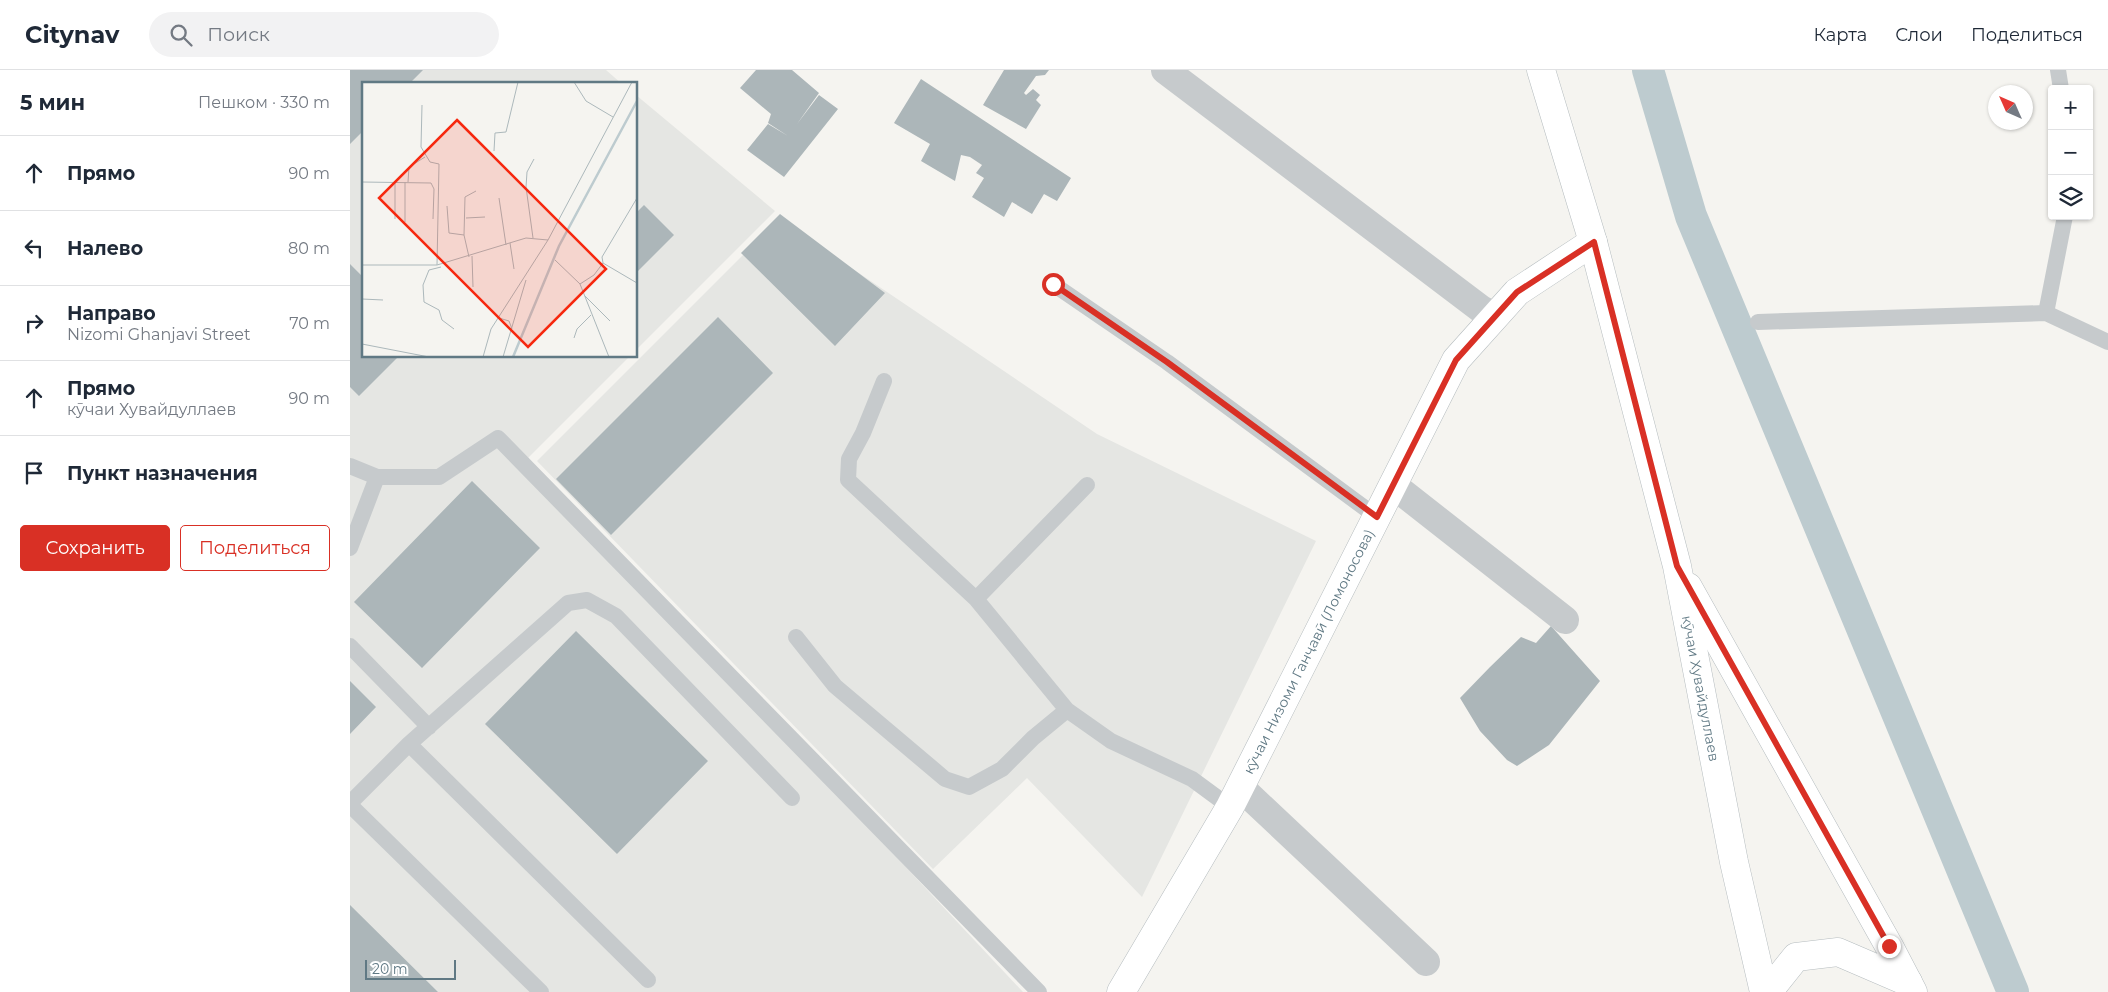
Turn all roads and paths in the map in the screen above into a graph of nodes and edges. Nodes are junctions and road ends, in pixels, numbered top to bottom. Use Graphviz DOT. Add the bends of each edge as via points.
graph roads {
  1 [pos="1165,70"];
  2 [pos="1540,70"];
  3 [pos="2058,70"];
  4 [pos="2060,85"];
  5 [pos="2064,220"];
  6 [pos="1594,242"];
  7 [pos="1053,284"];
  8 [pos="2046,313"];
  9 [pos="1495,316"];
  10 [pos="1758,322"];
  11 [pos="2108,342"];
  12 [pos="884,381"];
  13 [pos="350,466"];
  14 [pos="377,477"];
  15 [pos="1087,485"];
  16 [pos="1393,485"];
  17 [pos="1377,517"];
  18 [pos="350,548"];
  19 [pos="1677,566"];
  20 [pos="976,599"];
  21 [pos="1565,620"];
  22 [pos="796,637"];
  23 [pos="350,646"];
  24 [pos="1067,710"];
  25 [pos="429,726"];
  26 [pos="409,744"];
  27 [pos="1235,797"];
  28 [pos="792,798"];
  29 [pos="350,804"];
  30 [pos="1426,962"];
  31 [pos="648,980"];
  32 [pos="1910,987"];
  33 [pos="541,992"];
  34 [pos="1040,992"];
  35 [pos="1121,992"];
  36 [pos="1764,992"];
  37 [pos="1768,992"];
  1 -- 9 [label="street" via="1481,309"];
  2 -- 6 [label="street"];
  3 -- 4 [label="lane"];
  5 -- 8 [label="lane"];
  6 -- 9 [label="street, кӯчаи Низоми Ганҷавӣ (Ломоносова)" via="1517,292"];
  6 -- 19 [label="street"];
  7 -- 17 [label="lane" via="1167,362"];
  8 -- 10 [label="lane"];
  8 -- 11 [label="lane"];
  9 -- 16 [label="street, кӯчаи Низоми Ганҷавӣ (Ломоносова)" via="1456,360"];
  12 -- 20 [label="lane" via="849,459 848,480"];
  13 -- 14 [label="lane"];
  14 -- 18 [label="lane"];
  14 -- 34 [label="lane" via="439,477 498,438"];
  15 -- 20 [label="lane"];
  16 -- 17 [label="street, кӯчаи Низоми Ганҷавӣ (Ломоносова)"];
  16 -- 21 [label="street"];
  17 -- 27 [label="street, кӯчаи Низоми Ганҷавӣ (Ломоносова)"];
  19 -- 32 [label="street, кӯчаи Хувайдуллаев"];
  19 -- 36 [label="street, кӯчаи Хувайдуллаев" via="1734,862"];
  20 -- 24 [label="lane"];
  22 -- 24 [label="lane" via="835,686 945,778 969,787 1002,769"];
  23 -- 25 [label="lane"];
  24 -- 27 [label="lane" via="1111,741"];
  25 -- 26 [label="lane"];
  25 -- 28 [label="lane" via="568,603 587,600 616,616"];
  26 -- 29 [label="lane"];
  26 -- 31 [label="lane"];
  27 -- 30 [label="street"];
  27 -- 35 [label="street, кӯчаи Низоми Ганҷавӣ (Ломоносова)"];
  29 -- 33 [label="lane"];
  32 -- 37 [label="street" via="1838,952 1796,957"];
}
